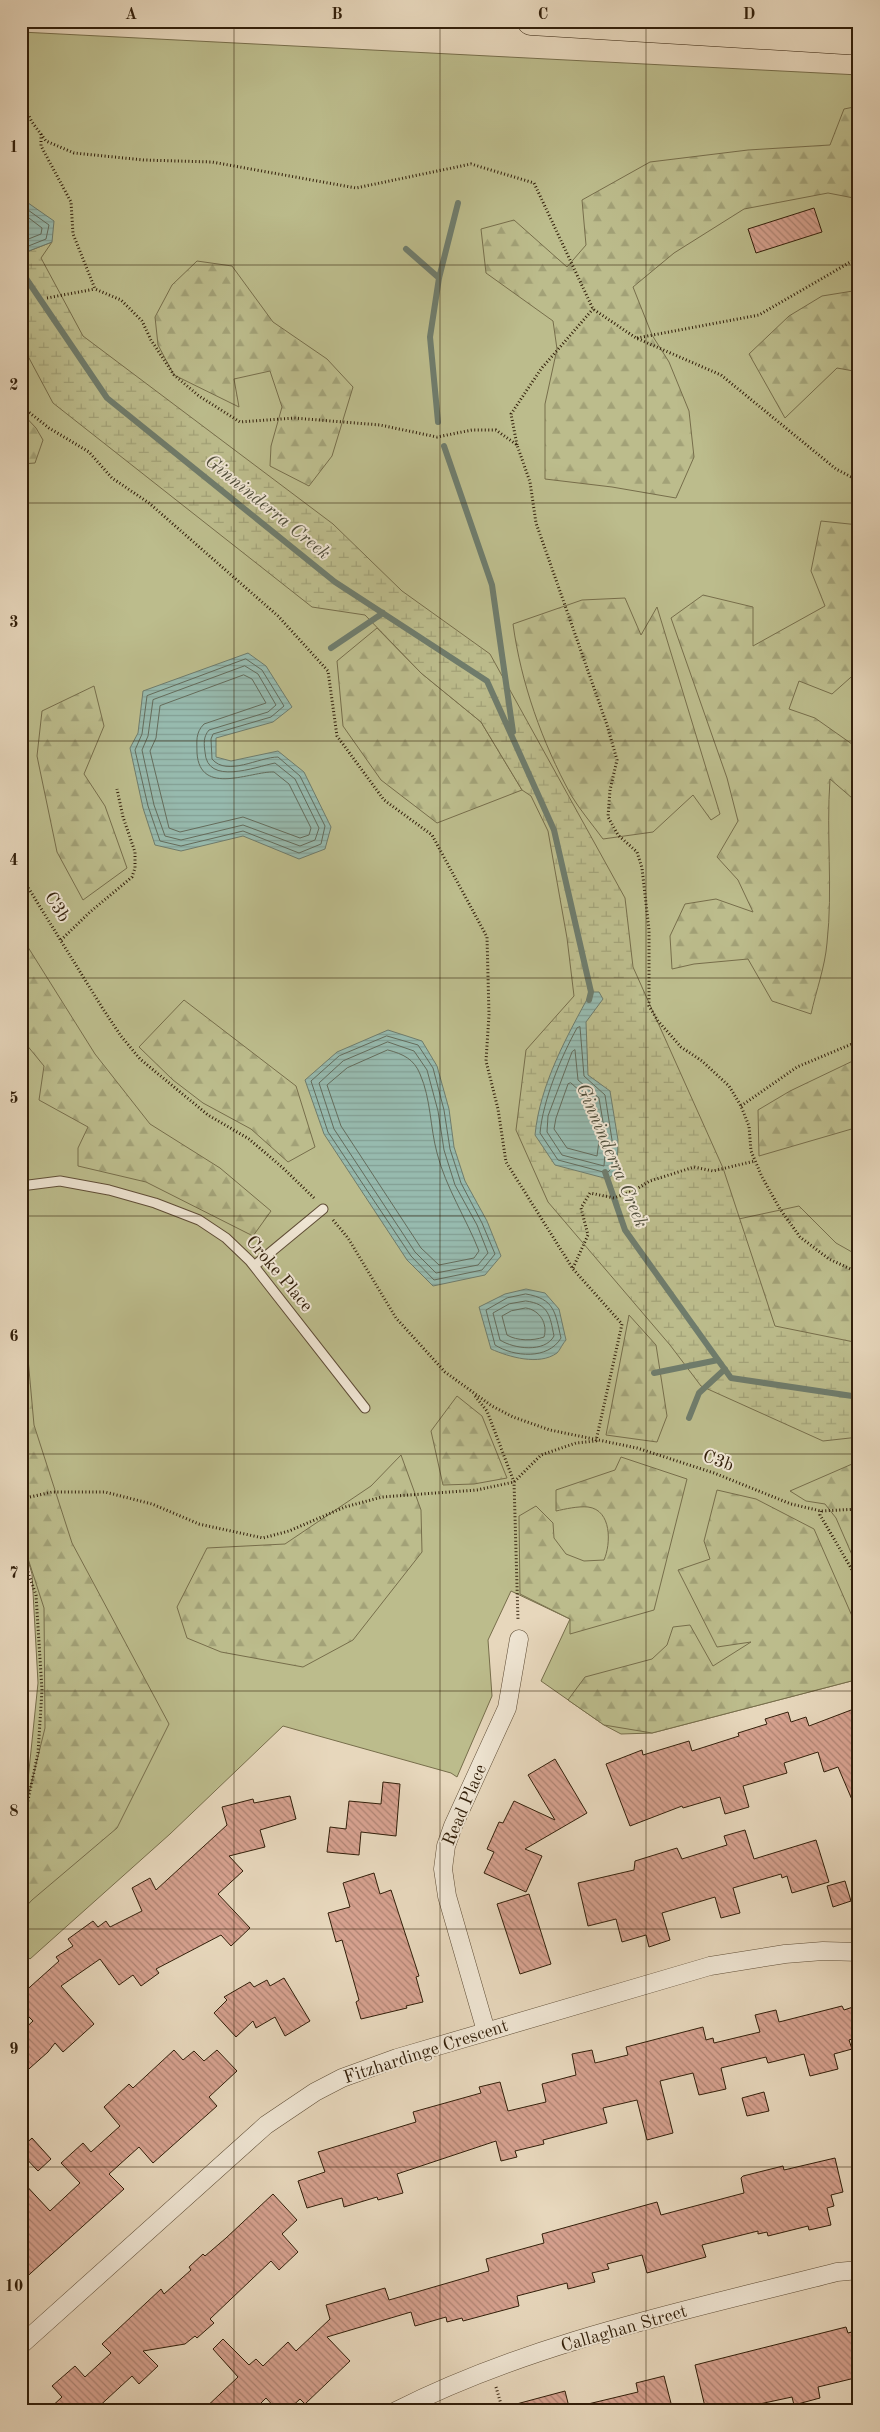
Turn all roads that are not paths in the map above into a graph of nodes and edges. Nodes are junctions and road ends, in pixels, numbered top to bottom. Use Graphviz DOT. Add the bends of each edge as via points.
graph roads {
  1 [pos="530,21"];
  2 [pos="859,40"];
  3 [pos="21,1186"];
  4 [pos="323,1209"];
  5 [pos="254,1266"];
  6 [pos="365,1408"];
  7 [pos="519,1640"];
  8 [pos="859,1952"];
  9 [pos="486,2031"];
  10 [pos="859,2270"];
  11 [pos="21,2345"];
  12 [pos="396,2411"];
  1 -- 2 [label="main road"];
  3 -- 5 [label="lane, Croke Place" via="60,1181 155,1203 199,1220 226,1238"];
  4 -- 5 [label="lane"];
  5 -- 6 [label="lane, Croke Place"];
  7 -- 9 [label="street, Read Place" via="507,1708 453,1826 444,1863 447,1896"];
  8 -- 9 [label="street, Fitzhardinge Crescent" via="785,1954 710,1966"];
  9 -- 11 [label="street, Fitzhardinge Crescent" via="342,2078 274,2119"];
  10 -- 12 [label="street, Callaghan Street" via="837,2272 579,2339 471,2377"];
}
